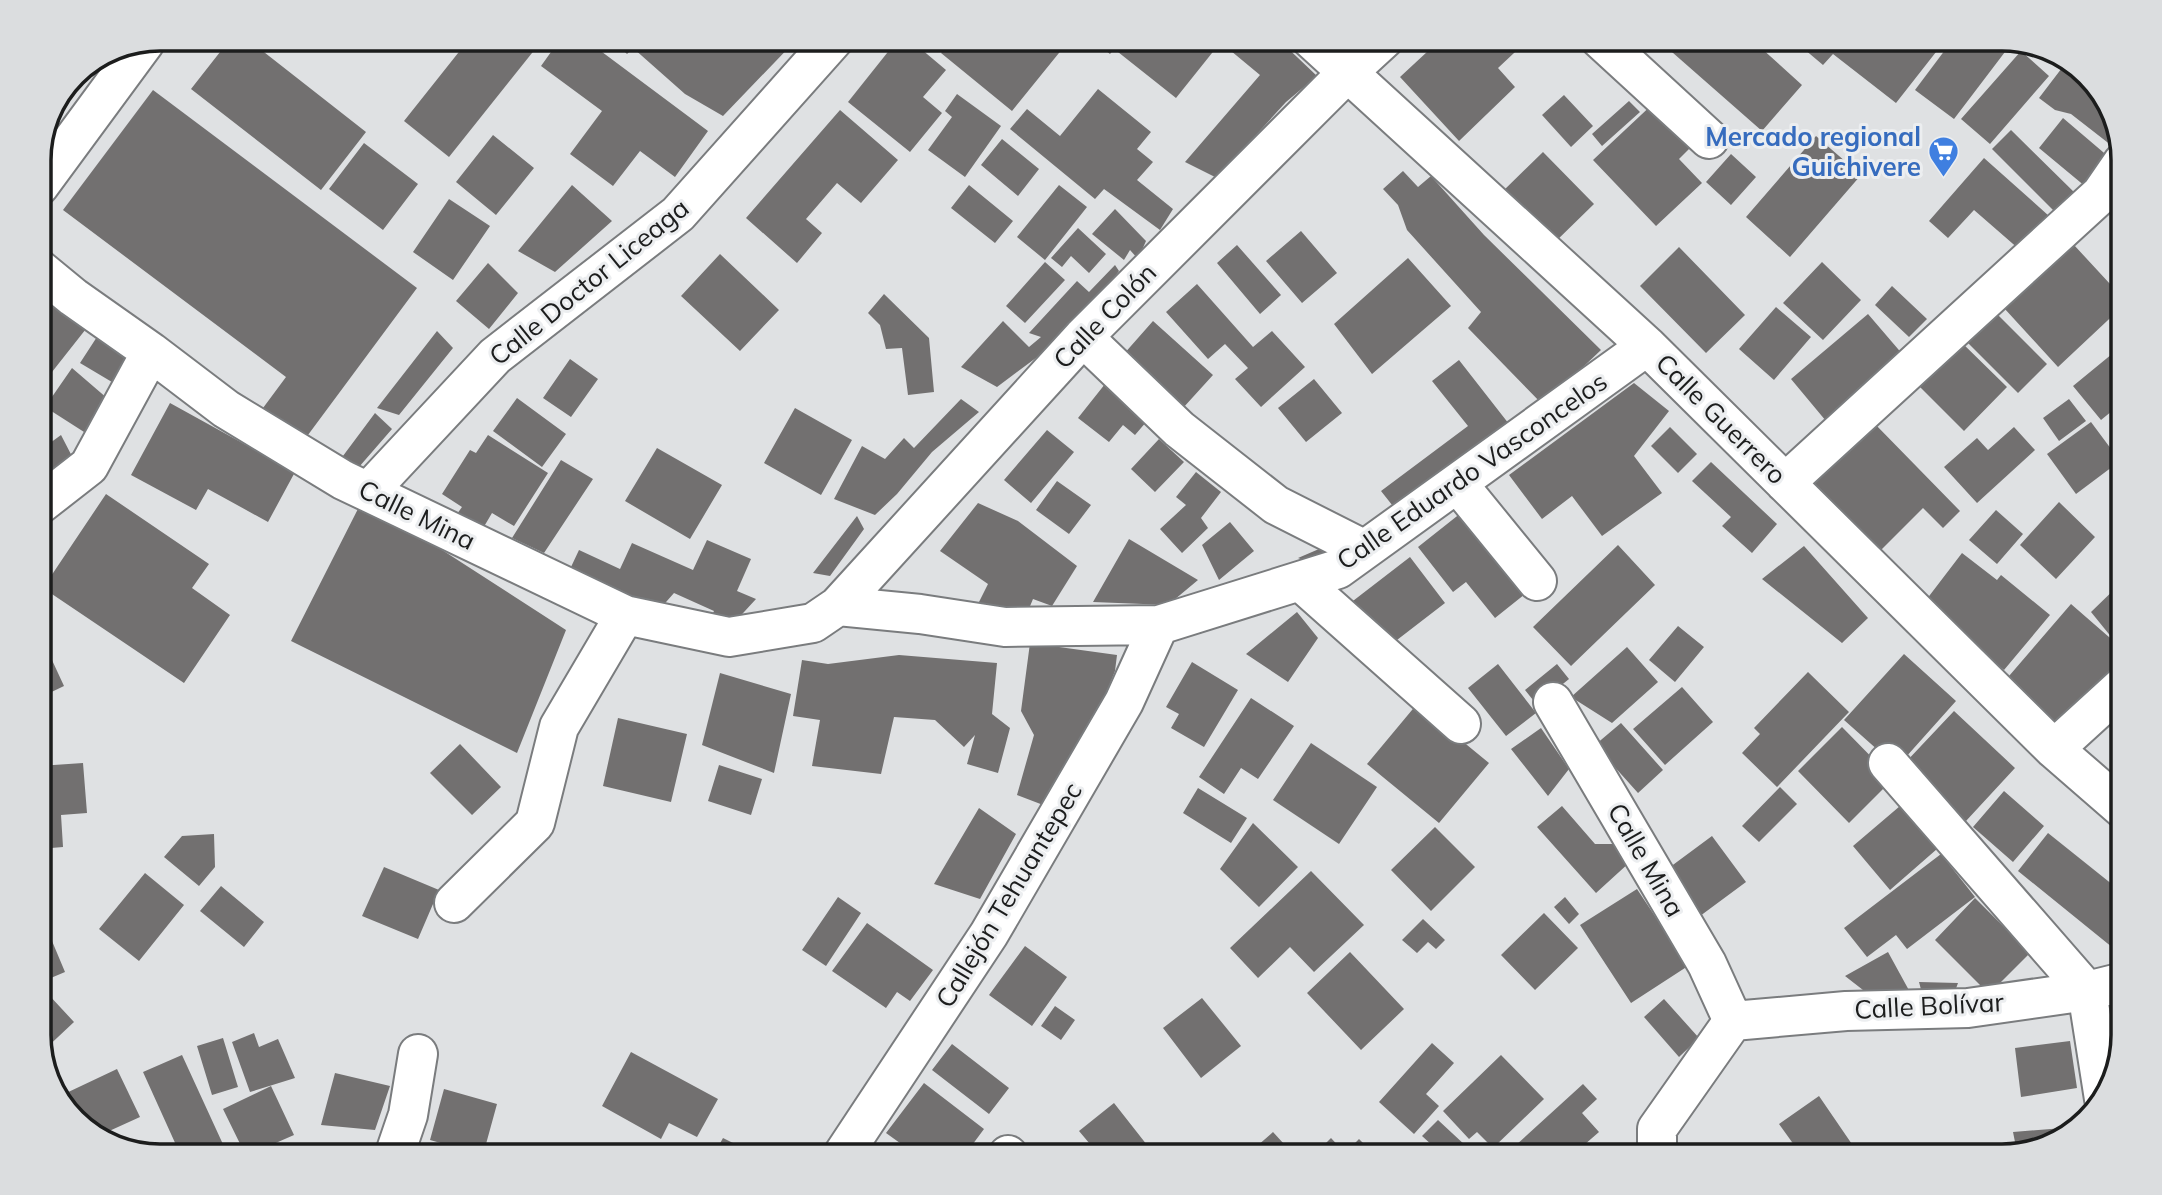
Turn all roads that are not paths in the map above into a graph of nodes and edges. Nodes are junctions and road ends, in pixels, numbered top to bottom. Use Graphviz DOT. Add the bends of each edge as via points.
graph roads {
  1 [pos="823,51"];
  2 [pos="1325,51"];
  3 [pos="1371,51"];
  4 [pos="1613,51"];
  5 [pos="135,54"];
  6 [pos="1348,72"];
  7 [pos="1709,139"];
  8 [pos="51,170"];
  9 [pos="2111,179"];
  10 [pos="51,280"];
  11 [pos="1083,337"];
  12 [pos="1647,346"];
  13 [pos="151,352"];
  14 [pos="1785,483"];
  15 [pos="1458,484"];
  16 [pos="369,492"];
  17 [pos="51,496"];
  18 [pos="1363,550"];
  19 [pos="1300,581"];
  20 [pos="1538,581"];
  21 [pos="838,606"];
  22 [pos="625,614"];
  23 [pos="1159,625"];
  24 [pos="2111,697"];
  25 [pos="1553,702"];
  26 [pos="1461,724"];
  27 [pos="2054,749"];
  28 [pos="1888,764"];
  29 [pos="2111,799"];
  30 [pos="454,903"];
  31 [pos="2111,985"];
  32 [pos="2087,991"];
  33 [pos="1733,1021"];
  34 [pos="418,1054"];
  35 [pos="2101,1080"];
  36 [pos="398,1144"];
  37 [pos="851,1144"];
  38 [pos="1657,1144"];
  1 -- 16 [label="street, Calle Doctor Liceaga" via="678,214 495,356"];
  2 -- 6 [label="street, Calle Guerrero"];
  3 -- 6 [label="street, Calle Colón"];
  4 -- 7 [label="street"];
  5 -- 8 [label="street"];
  6 -- 11 [label="street, Calle Colón"];
  6 -- 12 [label="street, Calle Guerrero"];
  9 -- 14 [label="street" via="2101,194"];
  10 -- 13 [label="street, Calle Mina"];
  11 -- 18 [label="street" via="1178,429 1276,505"];
  11 -- 21 [label="street, Calle Colón"];
  12 -- 14 [label="street, Calle Guerrero"];
  12 -- 15 [label="street, Calle Eduardo Vasconcelos"];
  13 -- 16 [label="street, Calle Mina" via="226,409"];
  13 -- 17 [label="street" via="89,466"];
  14 -- 27 [label="street, Calle Guerrero"];
  15 -- 18 [label="street, Calle Eduardo Vasconcelos"];
  15 -- 20 [label="street"];
  16 -- 22 [label="street, Calle Mina"];
  18 -- 19 [label="street, Calle Eduardo Vasconcelos" via="1338,569"];
  19 -- 23 [label="street, Calle Eduardo Vasconcelos"];
  19 -- 26 [label="street"];
  21 -- 22 [label="street, Calle Mina" via="813,623 729,637"];
  21 -- 23 [label="street, Calle Eduardo Vasconcelos" via="1005,627"];
  22 -- 30 [label="street" via="559,727 535,823"];
  23 -- 37 [label="street, Callejón Tehuantepec" via="1124,702 989,934"];
  24 -- 27 [label="street"];
  25 -- 33 [label="street, Calle Mina" via="1707,964"];
  27 -- 29 [label="street, Calle Guerrero"];
  28 -- 32 [label="street"];
  31 -- 32 [label="street, Calle Bolívar"];
  32 -- 33 [label="street, Calle Bolívar" via="1968,1008 1846,1011"];
  32 -- 35 [label="street"];
  33 -- 38 [label="street" via="1657,1129"];
  34 -- 36 [label="street"];
}
